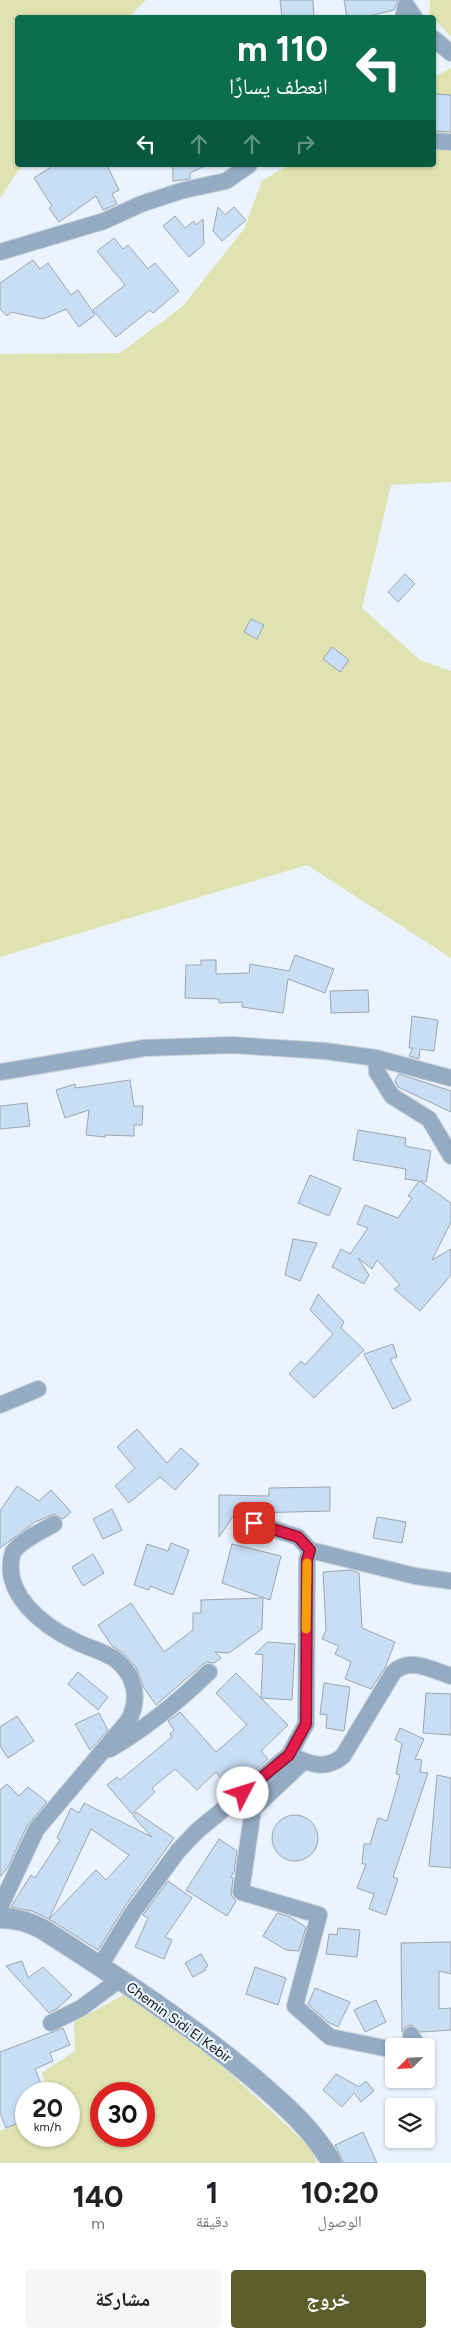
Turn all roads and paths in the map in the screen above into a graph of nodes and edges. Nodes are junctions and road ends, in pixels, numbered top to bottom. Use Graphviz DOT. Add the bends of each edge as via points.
graph roads {
  1 [pos="404,15"];
  2 [pos="413,15"];
  3 [pos="436,41"];
  4 [pos="451,53"];
  5 [pos="436,141"];
  6 [pos="451,142"];
  7 [pos="246,167"];
  8 [pos="0,252"];
  9 [pos="376,1058"];
  10 [pos="0,1072"];
  11 [pos="451,1078"];
  12 [pos="451,1156"];
  13 [pos="38,1389"];
  14 [pos="0,1405"];
  15 [pos="254,1523"];
  16 [pos="54,1524"];
  17 [pos="310,1550"];
  18 [pos="451,1581"];
  19 [pos="209,1672"];
  20 [pos="451,1676"];
  21 [pos="102,1754"];
  22 [pos="296,1758"];
  23 [pos="0,1907"];
  24 [pos="0,1918"];
  25 [pos="100,1966"];
  26 [pos="119,1980"];
  27 [pos="51,2023"];
  28 [pos="385,2048"];
  29 [pos="332,2163"];
  1 -- 2 [label="street" via="406,5"];
  3 -- 4 [label="street"];
  5 -- 6 [label="street"];
  7 -- 8 [label="street" via="226,181 184,190 104,221"];
  9 -- 10 [label="street" via="232,1045 154,1047"];
  9 -- 11 [label="street"];
  9 -- 12 [label="street" via="377,1072 392,1096 429,1119"];
  13 -- 14 [label="street"];
  15 -- 17 [label="street" via="298,1537"];
  16 -- 21 [label="street" via="13,1552 6,1569 7,1588 30,1617 106,1654 129,1676 136,1695 133,1713"];
  17 -- 18 [label="street" via="415,1576"];
  17 -- 22 [label="street" via="307,1560 306,1724"];
  19 -- 21 [label="street" via="141,1732"];
  20 -- 22 [label="street" via="414,1664 400,1667 393,1673 343,1756 324,1766"];
  21 -- 23 [label="street" via="36,1830"];
  22 -- 25 [label="street" via="197,1831 133,1912"];
  22 -- 28 [label="street" via="253,1808 241,1892 319,1915 295,2006 330,2037"];
  24 -- 25 [label="street, Chemin Sidi El Kebir" via="29,1922"];
  25 -- 26 [label="street, Chemin Sidi El Kebir"];
  26 -- 27 [label="street" via="80,2008"];
  26 -- 29 [label="street, Chemin Sidi El Kebir" via="221,2050 300,2118"];
}
